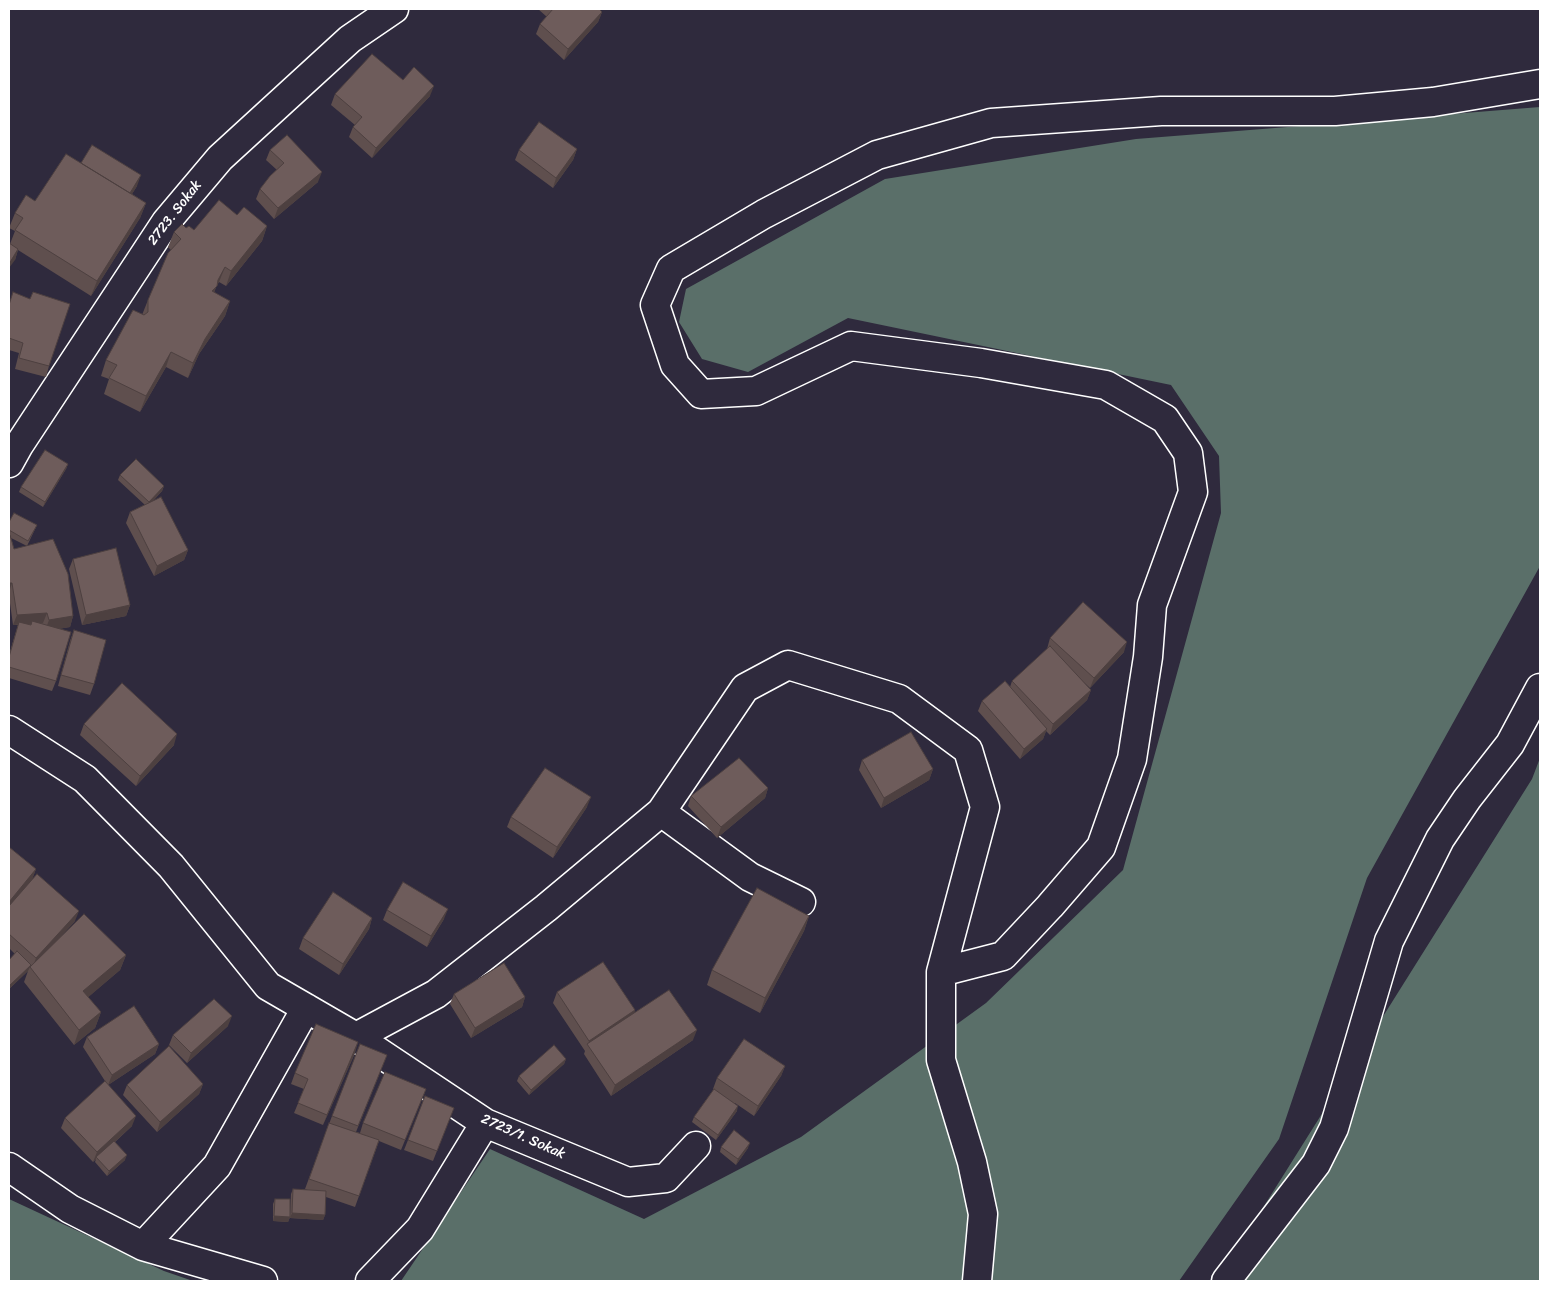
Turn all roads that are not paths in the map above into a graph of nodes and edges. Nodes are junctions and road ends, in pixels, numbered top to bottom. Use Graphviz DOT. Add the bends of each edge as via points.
graph roads {
  1 [pos="394,9"];
  2 [pos="1540,84"];
  3 [pos="9,463"];
  4 [pos="1540,688"];
  5 [pos="9,730"];
  6 [pos="661,812"];
  7 [pos="801,902"];
  8 [pos="941,972"];
  9 [pos="306,1008"];
  10 [pos="356,1037"];
  11 [pos="485,1122"];
  12 [pos="696,1146"];
  13 [pos="9,1166"];
  14 [pos="143,1246"];
  15 [pos="263,1281"];
  16 [pos="370,1281"];
  17 [pos="977,1281"];
  18 [pos="1226,1281"];
  1 -- 3 [label="street, 2723. Sokak" via="350,40 220,158 172,214"];
  2 -- 8 [label="street" via="1432,102 1335,111 1161,111 991,123 877,155 764,214 671,269 655,305 675,366 701,394 756,391 851,346 981,363 1106,385 1165,419 1188,453 1193,492 1152,605 1148,657 1132,759 1101,847 1002,956"];
  4 -- 18 [label="street" via="1510,744 1466,799 1440,839 1389,941 1334,1128 1316,1164"];
  5 -- 9 [label="street, 2723/1. Sokak" via="85,779 171,866 268,986"];
  6 -- 7 [label="street" via="750,878"];
  6 -- 8 [label="street" via="745,688 788,665 899,699 968,750 985,807"];
  6 -- 10 [label="street" via="436,994"];
  8 -- 17 [label="street" via="941,1060 972,1162 983,1214"];
  9 -- 10 [label="street, 2723/1. Sokak"];
  9 -- 14 [label="street" via="216,1166"];
  10 -- 11 [label="street, 2723/1. Sokak"];
  11 -- 12 [label="street, 2723/1. Sokak" via="628,1182 666,1178"];
  11 -- 16 [label="street" via="420,1229"];
  13 -- 14 [label="street" via="70,1209"];
  14 -- 15 [label="street"];
}
